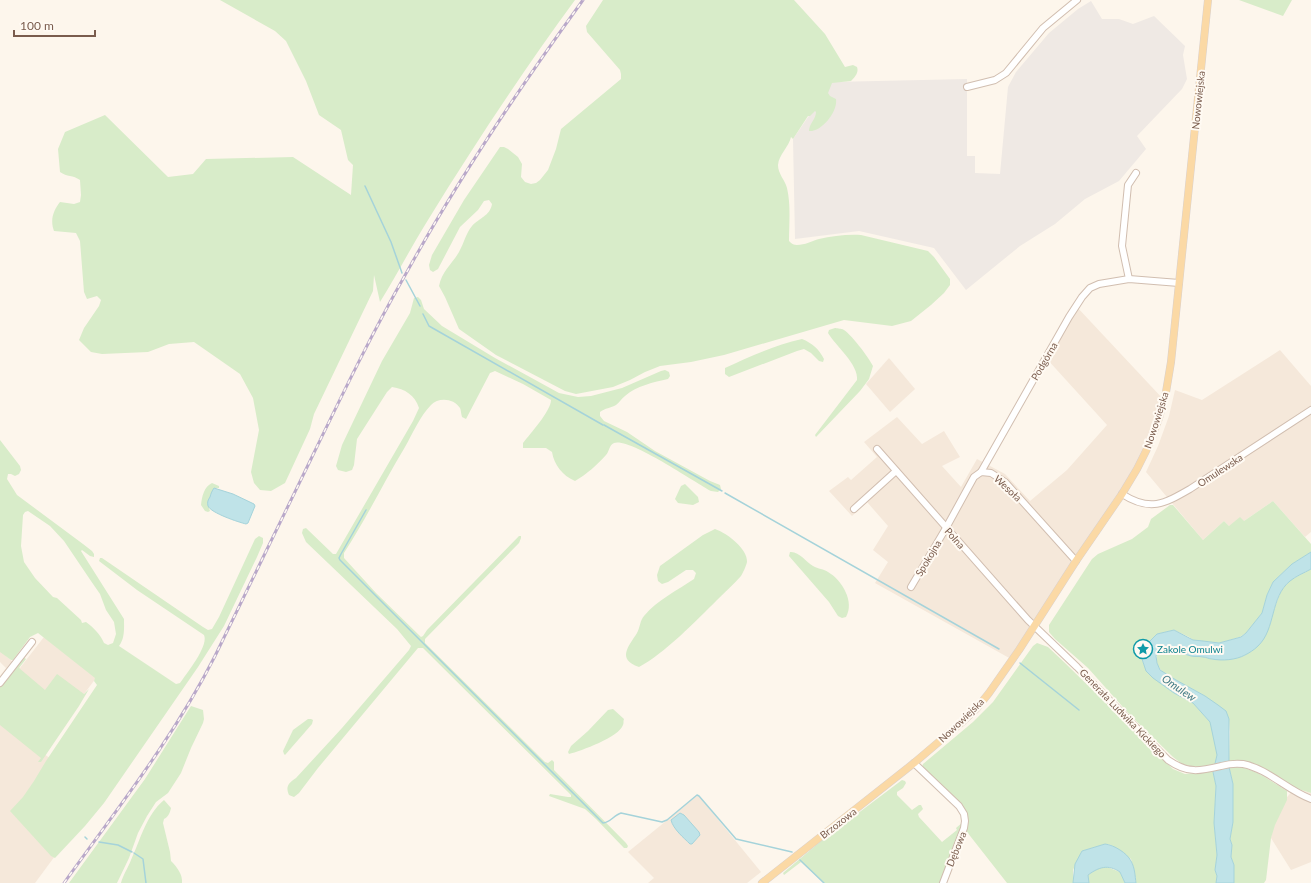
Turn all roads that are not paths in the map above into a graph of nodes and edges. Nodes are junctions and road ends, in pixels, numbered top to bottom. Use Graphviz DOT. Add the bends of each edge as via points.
graph roads {
  1 [pos="1077,0"];
  2 [pos="1208,0"];
  3 [pos="967,87"];
  4 [pos="1136,173"];
  5 [pos="1129,279"];
  6 [pos="1179,283"];
  7 [pos="1311,410"];
  8 [pos="876,449"];
  9 [pos="896,471"];
  10 [pos="981,472"];
  11 [pos="1122,494"];
  12 [pos="854,509"];
  13 [pos="946,528"];
  14 [pos="1076,561"];
  15 [pos="911,587"];
  16 [pos="1034,626"];
  17 [pos="32,642"];
  18 [pos="0,683"];
  19 [pos="914,763"];
  20 [pos="1311,799"];
  21 [pos="762,883"];
  22 [pos="943,883"];
  1 -- 3 [label="street" via="1043,28 1006,73 995,80"];
  2 -- 6 [label="main road, Nowowiejska"];
  4 -- 5 [label="street" via="1128,185 1122,246"];
  5 -- 6 [label="street, Podgórna"];
  5 -- 10 [label="street, Podgórna" via="1100,284 1090,288 1082,297"];
  6 -- 11 [label="main road, Nowowiejska" via="1171,362 1163,404 1149,445"];
  7 -- 11 [label="street, Omulewska" via="1174,498 1156,505 1134,502"];
  8 -- 9 [label="street, Polna"];
  9 -- 12 [label="street"];
  9 -- 13 [label="street, Polna"];
  10 -- 13 [label="street, Wesoła" via="974,477"];
  10 -- 14 [label="street, Wesoła" via="991,473 1005,482"];
  11 -- 14 [label="main road, Nowowiejska"];
  13 -- 15 [label="street, Spokojna"];
  13 -- 16 [label="street, Polna"];
  14 -- 16 [label="main road, Nowowiejska"];
  16 -- 19 [label="main road, Nowowiejska" via="977,708"];
  16 -- 20 [label="street, Generała Ludwika Kickiego" via="1168,760 1190,770 1240,764 1257,769"];
  17 -- 18 [label="street"];
  19 -- 21 [label="main road, Brzozowa"];
  19 -- 22 [label="street, Dębowa" via="956,802 964,814 964,828"];
}
